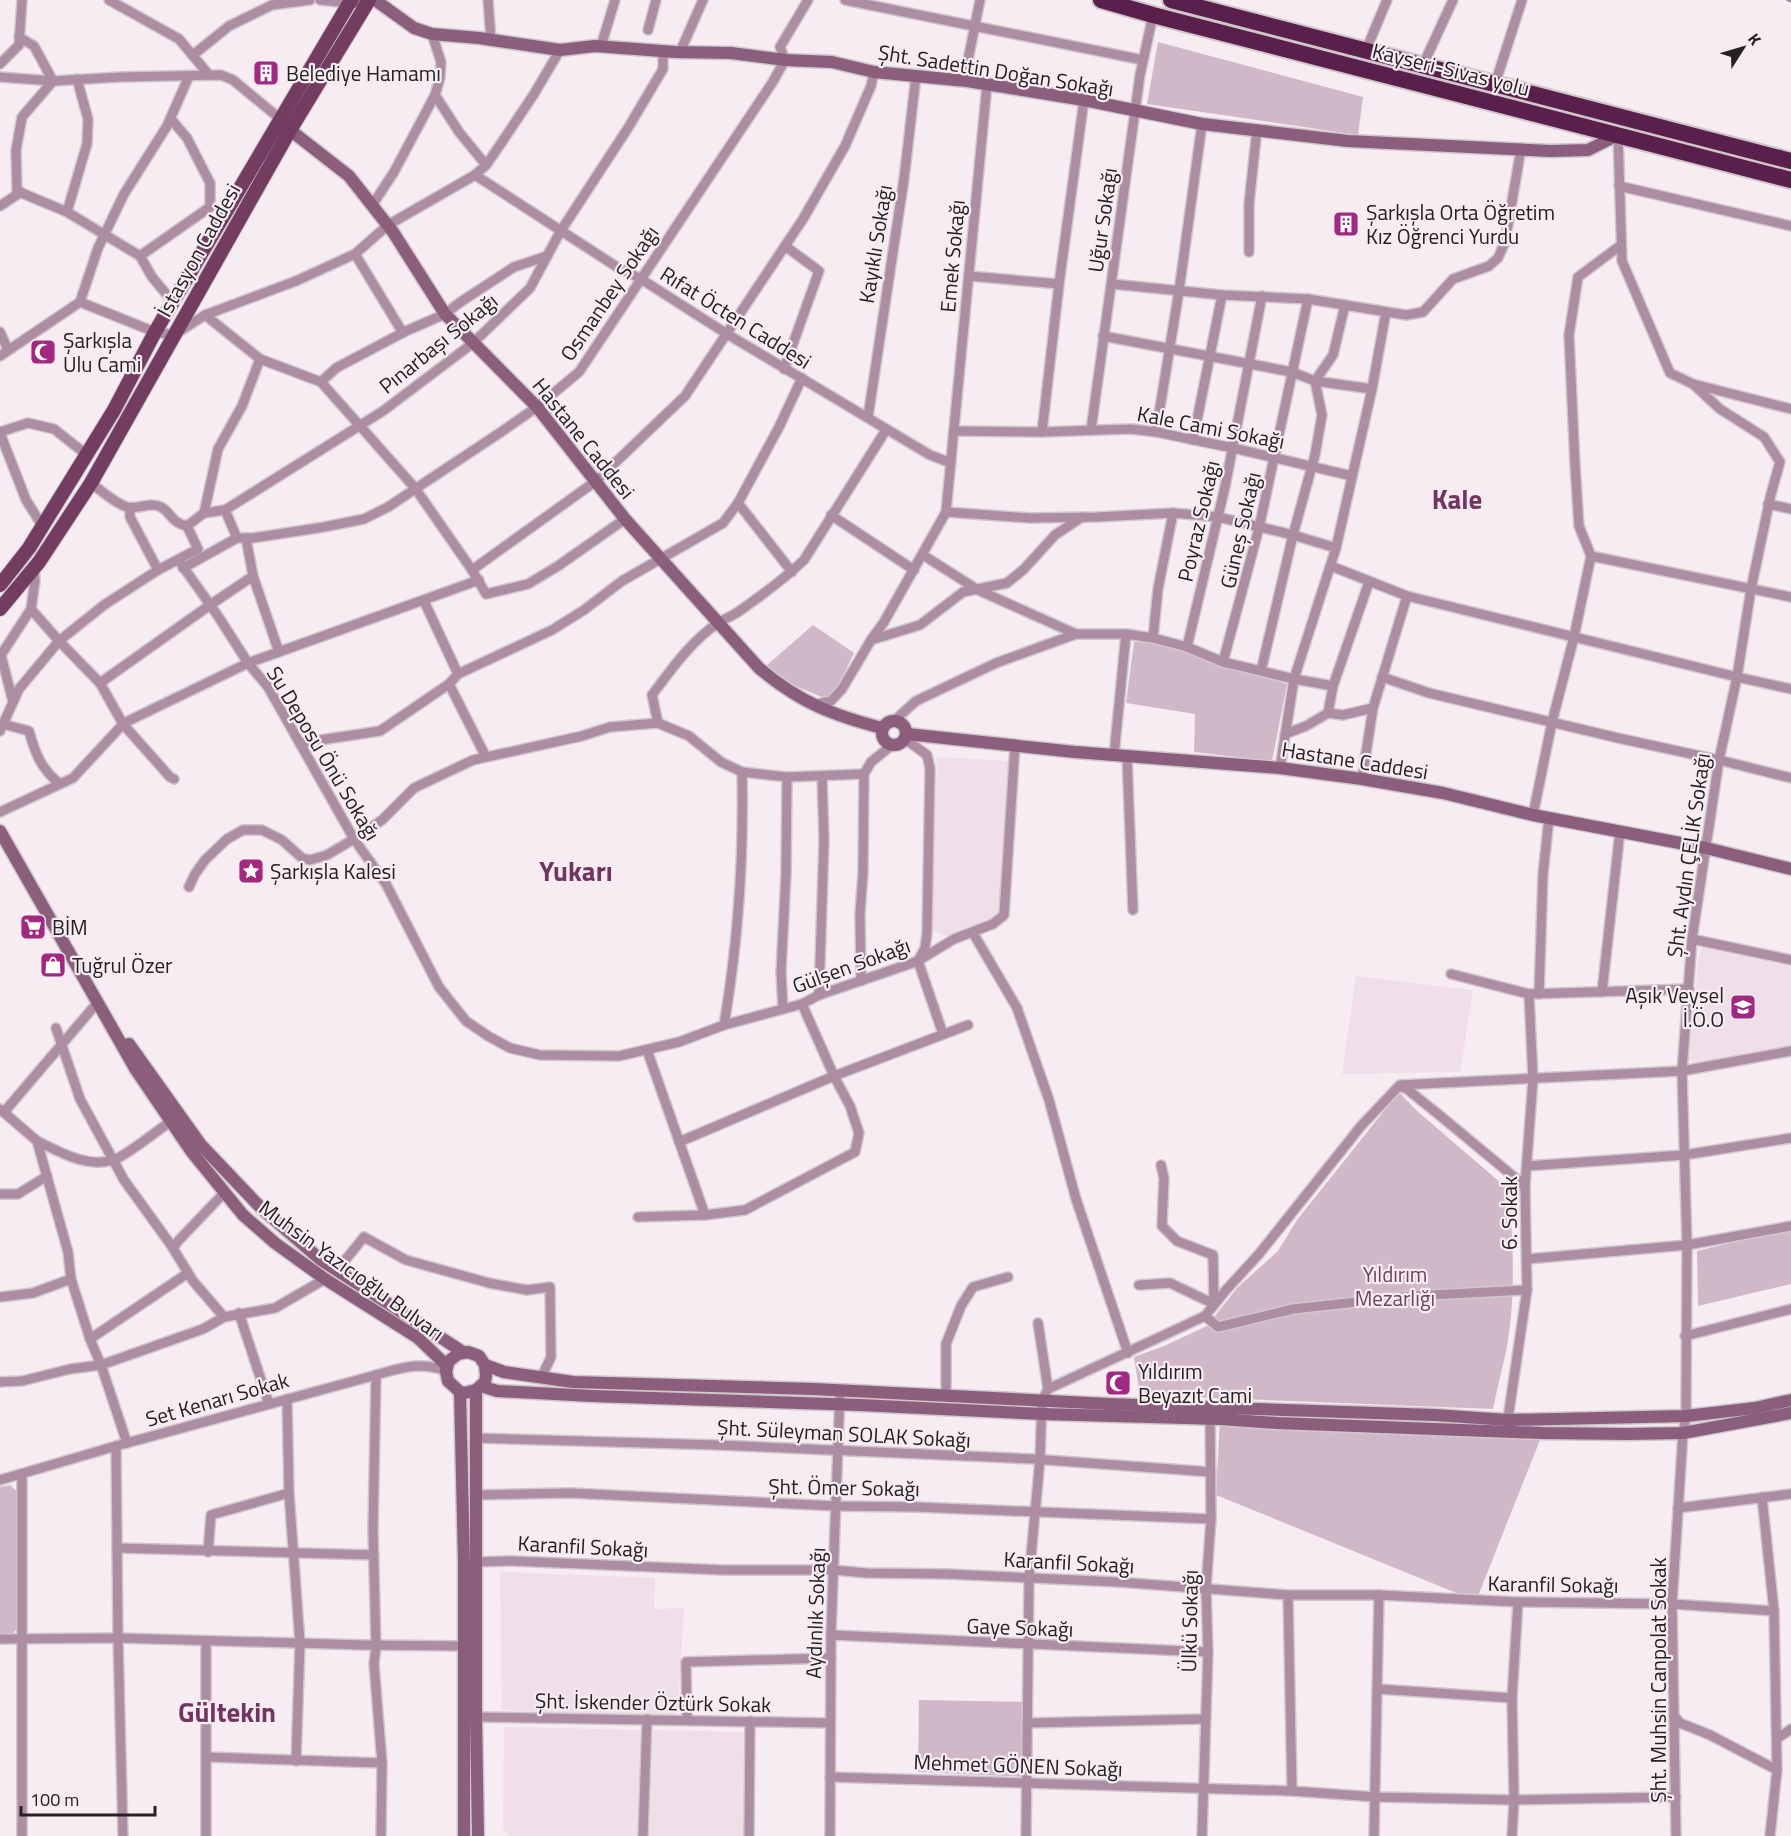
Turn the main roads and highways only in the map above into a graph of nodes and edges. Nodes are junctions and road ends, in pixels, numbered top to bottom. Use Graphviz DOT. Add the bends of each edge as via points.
graph roads {
  1 [pos="369,0"];
  2 [pos="1101,0"];
  3 [pos="1171,0"];
  4 [pos="354,1"];
  5 [pos="285,124"];
  6 [pos="1791,161"];
  7 [pos="1791,180"];
  8 [pos="0,585"];
  9 [pos="0,609"];
  1 -- 5 [label="main road, İstasyon Caddesi"];
  2 -- 7 [label="highway, Kayseri-Sivas yolu"];
  3 -- 6 [label="highway, Kayseri-Sivas yolu"];
  4 -- 5 [label="main road, İstasyon Caddesi"];
  5 -- 8 [label="main road, İstasyon Caddesi" via="155,332 87,456 29,548"];
  5 -- 9 [label="main road, İstasyon Caddesi" via="91,483 34,569"];
}
